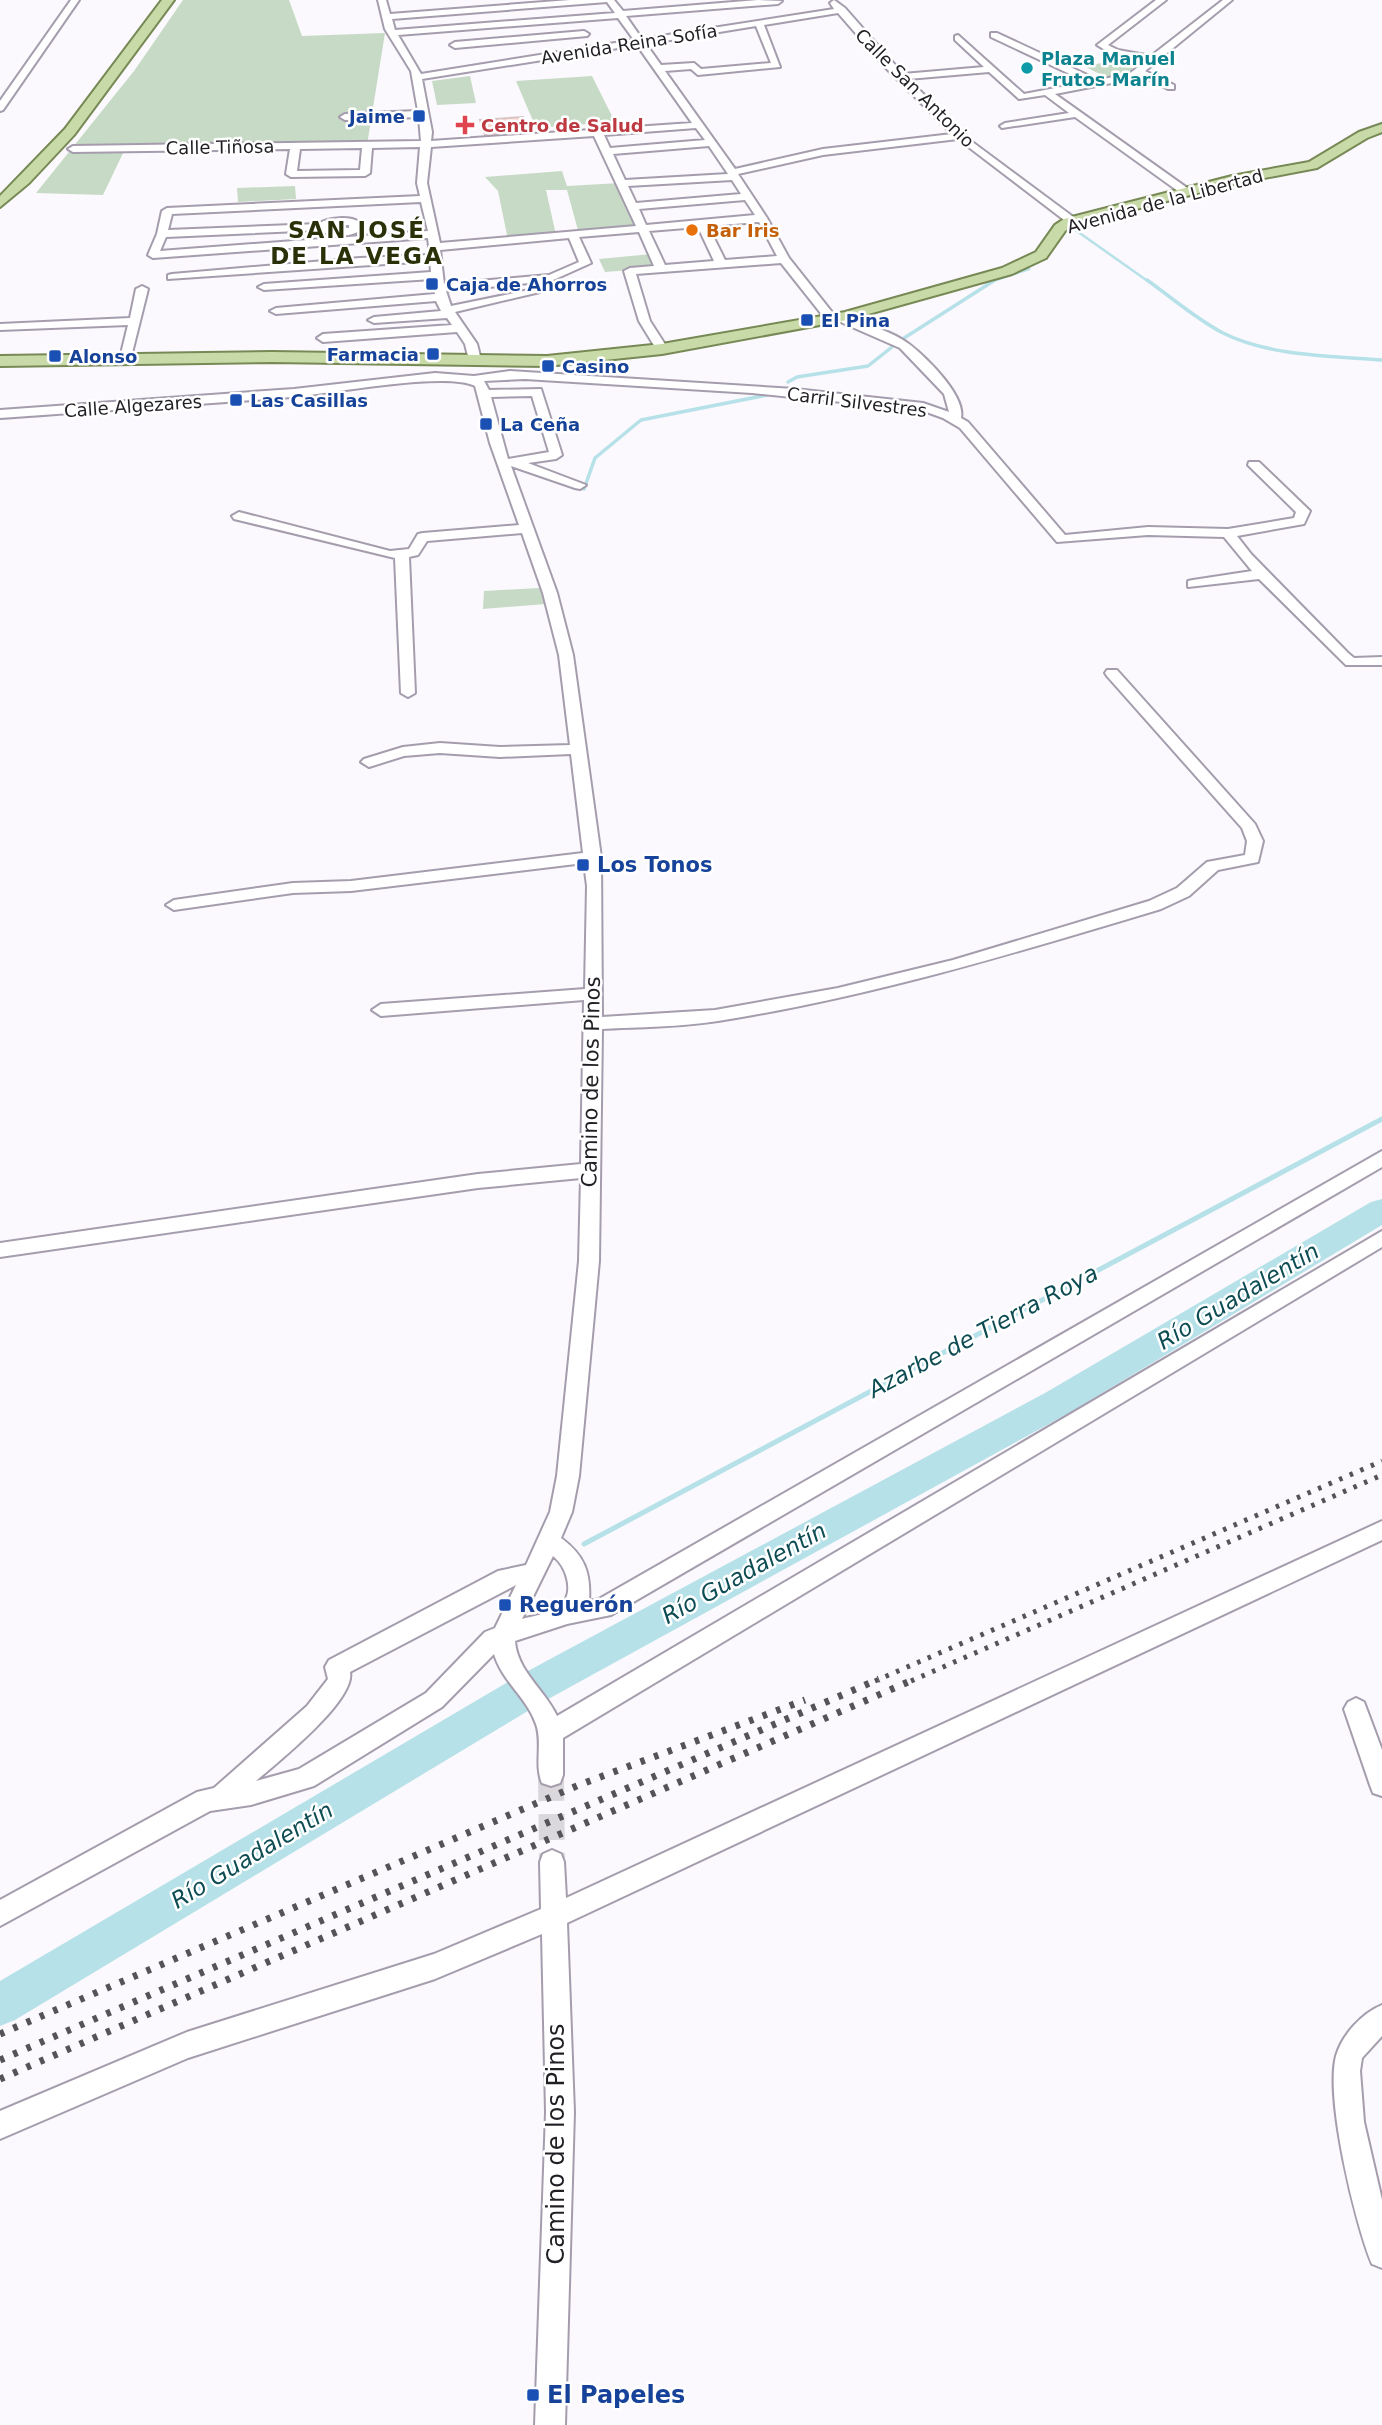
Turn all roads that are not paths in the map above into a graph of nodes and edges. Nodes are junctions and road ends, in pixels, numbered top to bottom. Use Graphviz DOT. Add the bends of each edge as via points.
graph roads {
  1 [pos="75,0"];
  2 [pos="156,0"];
  3 [pos="169,0"];
  4 [pos="382,0"];
  5 [pos="604,0"];
  6 [pos="610,0"];
  7 [pos="778,0"];
  8 [pos="830,0"];
  9 [pos="1162,0"];
  10 [pos="1228,0"];
  11 [pos="491,4"];
  12 [pos="842,10"];
  13 [pos="622,14"];
  14 [pos="385,17"];
  15 [pos="796,18"];
  16 [pos="575,19"];
  17 [pos="759,23"];
  18 [pos="503,25"];
  19 [pos="446,29"];
  20 [pos="393,33"];
  21 [pos="584,34"];
  22 [pos="994,36"];
  23 [pos="958,38"];
  24 [pos="512,40"];
  25 [pos="640,42"];
  26 [pos="455,45"];
  27 [pos="593,49"];
  28 [pos="1152,59"];
  29 [pos="523,60"];
  30 [pos="911,65"];
  31 [pos="890,67"];
  32 [pos="660,68"];
  33 [pos="465,69"];
  34 [pos="992,69"];
  35 [pos="1138,71"];
  36 [pos="417,77"];
  37 [pos="901,77"];
  38 [pos="1098,83"];
  39 [pos="1171,88"];
  40 [pos="1049,94"];
  41 [pos="0,108"];
  42 [pos="424,114"];
  43 [pos="1079,114"];
  44 [pos="345,117"];
  45 [pos="699,125"];
  46 [pos="1005,126"];
  47 [pos="1382,128"];
  48 [pos="598,132"];
  49 [pos="960,136"];
  50 [pos="711,143"];
  51 [pos="426,144"];
  52 [pos="368,145"];
  53 [pos="295,146"];
  54 [pos="73,149"];
  55 [pos="608,151"];
  56 [pos="732,172"];
  57 [pos="619,178"];
  58 [pos="0,190"];
  59 [pos="1186,192"];
  60 [pos="748,197"];
  61 [pos="424,198"];
  62 [pos="0,203"];
  63 [pos="270,206"];
  64 [pos="632,206"];
  65 [pos="762,218"];
  66 [pos="1072,221"];
  67 [pos="702,223"];
  68 [pos="324,227"];
  69 [pos="641,229"];
  70 [pos="269,231"];
  71 [pos="162,234"];
  72 [pos="433,234"];
  73 [pos="573,236"];
  74 [pos="266,248"];
  75 [pos="435,252"];
  76 [pos="784,259"];
  77 [pos="721,264"];
  78 [pos="261,268"];
  79 [pos="661,268"];
  80 [pos="437,275"];
  81 [pos="172,276"];
  82 [pos="554,283"];
  83 [pos="264,287"];
  84 [pos="142,289"];
  85 [pos="440,292"];
  86 [pos="276,311"];
  87 [pos="448,312"];
  88 [pos="836,318"];
  89 [pos="374,320"];
  90 [pos="136,321"];
  91 [pos="0,327"];
  92 [pos="460,328"];
  93 [pos="323,338"];
  94 [pos="662,349"];
  95 [pos="126,358"];
  96 [pos="475,360"];
  97 [pos="0,361"];
  98 [pos="479,387"];
  99 [pos="0,414"];
  100 [pos="954,419"];
  101 [pos="507,462"];
  102 [pos="1254,465"];
  103 [pos="580,485"];
  104 [pos="239,516"];
  105 [pos="528,528"];
  106 [pos="1228,533"];
  107 [pos="402,554"];
  108 [pos="1262,574"];
  109 [pos="1193,584"];
  110 [pos="1382,661"];
  111 [pos="1112,673"];
  112 [pos="408,693"];
  113 [pos="578,749"];
  114 [pos="369,762"];
  115 [pos="593,857"];
  116 [pos="174,905"];
  117 [pos="592,994"];
  118 [pos="382,1010"];
  119 [pos="591,1024"];
  120 [pos="1382,1158"];
  121 [pos="590,1170"];
  122 [pos="1382,1238"];
  123 [pos="0,1250"];
  124 [pos="1382,1530"];
  125 [pos="550,1541"];
  126 [pos="532,1575"];
  127 [pos="567,1614"];
  128 [pos="504,1636"];
  129 [pos="1356,1709"];
  130 [pos="547,1725"];
  131 [pos="551,1775"];
  132 [pos="1382,1785"];
  133 [pos="220,1798"];
  134 [pos="552,1862"];
  135 [pos="0,1914"];
  136 [pos="554,1916"];
  137 [pos="1382,2018"];
  138 [pos="0,2124"];
  139 [pos="1382,2254"];
  140 [pos="550,2425"];
  1 -- 41 [label="street"];
  2 -- 58 [label="main road" via="79,106"];
  3 -- 62 [label="main road" via="75,127"];
  4 -- 14 [label="street"];
  5 -- 11 [label="street"];
  6 -- 13 [label="street"];
  7 -- 13 [label="street"];
  7 -- 15 [label="street"];
  8 -- 12 [label="street, Calle San Antonio"];
  9 -- 28 [label="street" via="1102,45"];
  10 -- 28 [label="street"];
  11 -- 14 [label="street"];
  11 -- 18 [label="street"];
  12 -- 15 [label="street, Avenida Reina Sofía"];
  12 -- 31 [label="street, Calle San Antonio"];
  13 -- 16 [label="street"];
  13 -- 25 [label="street"];
  14 -- 20 [label="street"];
  15 -- 17 [label="street, Avenida Reina Sofía"];
  16 -- 18 [label="street"];
  16 -- 21 [label="street"];
  17 -- 25 [label="street, Avenida Reina Sofía"];
  17 -- 32 [label="street" via="776,65 698,72 694,66"];
  18 -- 19 [label="street"];
  19 -- 20 [label="street"];
  19 -- 26 [label="street"];
  20 -- 36 [label="street"];
  21 -- 24 [label="street"];
  21 -- 27 [label="street"];
  22 -- 38 [label="street"];
  23 -- 34 [label="street"];
  24 -- 26 [label="street"];
  24 -- 29 [label="street"];
  25 -- 27 [label="street, Avenida Reina Sofía"];
  25 -- 32 [label="street"];
  26 -- 33 [label="street"];
  27 -- 29 [label="street, Avenida Reina Sofía"];
  28 -- 35 [label="street"];
  29 -- 33 [label="street, Avenida Reina Sofía"];
  30 -- 31 [label="street"];
  31 -- 37 [label="street, Calle San Antonio"];
  32 -- 45 [label="street"];
  33 -- 36 [label="street, Avenida Reina Sofía"];
  34 -- 37 [label="street"];
  34 -- 40 [label="street" via="1022,97"];
  35 -- 38 [label="street"];
  35 -- 39 [label="street"];
  36 -- 42 [label="street"];
  37 -- 49 [label="street, Calle San Antonio"];
  38 -- 40 [label="street"];
  40 -- 43 [label="street"];
  42 -- 44 [label="street"];
  42 -- 51 [label="street"];
  43 -- 46 [label="street"];
  43 -- 59 [label="street"];
  45 -- 48 [label="street, Calle Tiñosa"];
  45 -- 50 [label="street"];
  47 -- 59 [label="main road, Avenida de la Libertad" via="1317,163"];
  48 -- 51 [label="street, Calle Tiñosa"];
  48 -- 55 [label="street"];
  49 -- 56 [label="street" via="804,155"];
  49 -- 66 [label="street, Calle San Antonio"];
  50 -- 55 [label="street"];
  50 -- 56 [label="street"];
  51 -- 52 [label="street, Calle Tiñosa"];
  51 -- 61 [label="street"];
  52 -- 53 [label="street, Calle Tiñosa"];
  52 -- 53 [label="street" via="365,173 291,174"];
  53 -- 54 [label="street, Calle Tiñosa"];
  55 -- 57 [label="street"];
  56 -- 57 [label="street"];
  56 -- 60 [label="street"];
  57 -- 64 [label="street"];
  59 -- 66 [label="main road, Avenida de la Libertad"];
  60 -- 64 [label="street"];
  60 -- 65 [label="street"];
  61 -- 63 [label="street"];
  61 -- 72 [label="street"];
  63 -- 70 [label="street"];
  63 -- 71 [label="street" via="167,211"];
  64 -- 69 [label="street"];
  65 -- 67 [label="street"];
  65 -- 76 [label="street"];
  66 -- 88 [label="main road, Avenida de la Libertad" via="1060,228 1041,255 1020,266"];
  67 -- 69 [label="street"];
  67 -- 77 [label="street"];
  68 -- 70 [label="street"];
  69 -- 73 [label="street"];
  69 -- 79 [label="street"];
  70 -- 71 [label="street"];
  70 -- 74 [label="street"];
  71 -- 74 [label="street" via="153,255"];
  72 -- 74 [label="street"];
  72 -- 75 [label="street"];
  73 -- 75 [label="street"];
  73 -- 82 [label="street" via="585,263"];
  74 -- 78 [label="street"];
  75 -- 78 [label="street"];
  75 -- 80 [label="street"];
  76 -- 77 [label="street"];
  76 -- 88 [label="street"];
  77 -- 79 [label="street"];
  78 -- 81 [label="street"];
  79 -- 94 [label="street" via="630,271 642,317"];
  80 -- 83 [label="street"];
  80 -- 85 [label="street"];
  82 -- 85 [label="street"];
  82 -- 87 [label="street"];
  84 -- 90 [label="street"];
  85 -- 86 [label="street"];
  85 -- 87 [label="street"];
  87 -- 89 [label="street"];
  87 -- 92 [label="street"];
  88 -- 94 [label="main road, Avenida de la Libertad"];
  88 -- 100 [label="street" via="904,346 950,393 957,413"];
  90 -- 91 [label="street"];
  90 -- 95 [label="street"];
  92 -- 93 [label="street"];
  92 -- 96 [label="street"];
  94 -- 96 [label="main road, Avenida de la Libertad" via="557,361"];
  95 -- 96 [label="main road, Avenida de la Libertad"];
  95 -- 97 [label="main road, Avenida de la Libertad"];
  98 -- 99 [label="street, Calle Algezares" via="435,377 295,394"];
  98 -- 100 [label="street, Carril Silvestres" via="482,377 541,377 765,391 923,407"];
  98 -- 101 [label="street, Camino de los Pinos"];
  98 -- 101 [label="street" via="537,392 556,455"];
  100 -- 106 [label="street, Carril Silvestres" via="1062,539 1148,531"];
  101 -- 103 [label="street"];
  101 -- 105 [label="street, Camino de los Pinos"];
  102 -- 106 [label="street" via="1303,511 1299,521"];
  104 -- 107 [label="street" via="390,555"];
  105 -- 107 [label="street" via="423,537 413,552"];
  105 -- 113 [label="street, Camino de los Pinos" via="566,655"];
  106 -- 108 [label="street"];
  107 -- 112 [label="street"];
  108 -- 109 [label="street"];
  108 -- 110 [label="street" via="1351,662"];
  111 -- 119 [label="street" via="1249,827 1255,841 1252,858 1213,866 1182,892 1155,905 956,965 838,994 715,1016"];
  113 -- 114 [label="street" via="500,752 439,748"];
  113 -- 115 [label="street, Camino de los Pinos"];
  115 -- 116 [label="street"];
  115 -- 117 [label="street, Camino de los Pinos"];
  117 -- 118 [label="street"];
  117 -- 119 [label="street, Camino de los Pinos"];
  119 -- 121 [label="street, Camino de los Pinos"];
  120 -- 127 [label="street" via="603,1608"];
  121 -- 123 [label="street" via="478,1181"];
  121 -- 125 [label="street, Camino de los Pinos" via="587,1310 568,1476"];
  122 -- 130 [label="street"];
  124 -- 136 [label="street"];
  125 -- 126 [label="street, Camino de los Pinos"];
  125 -- 127 [label="street" via="569,1556 579,1578 578,1601"];
  126 -- 128 [label="street, Camino de los Pinos"];
  126 -- 133 [label="street" via="506,1578 337,1667 341,1681 315,1713"];
  127 -- 128 [label="street"];
  128 -- 130 [label="street" via="503,1651 509,1664"];
  128 -- 133 [label="street" via="490,1642 434,1700 305,1778"];
  129 -- 132 [label="street"];
  130 -- 131 [label="street"];
  133 -- 135 [label="street" via="206,1800"];
  134 -- 136 [label="street, Camino de los Pinos"];
  136 -- 138 [label="street" via="435,1966 187,2045"];
  136 -- 140 [label="street, Camino de los Pinos" via="560,2112"];
  137 -- 139 [label="street" via="1351,2053 1345,2084"];
}
